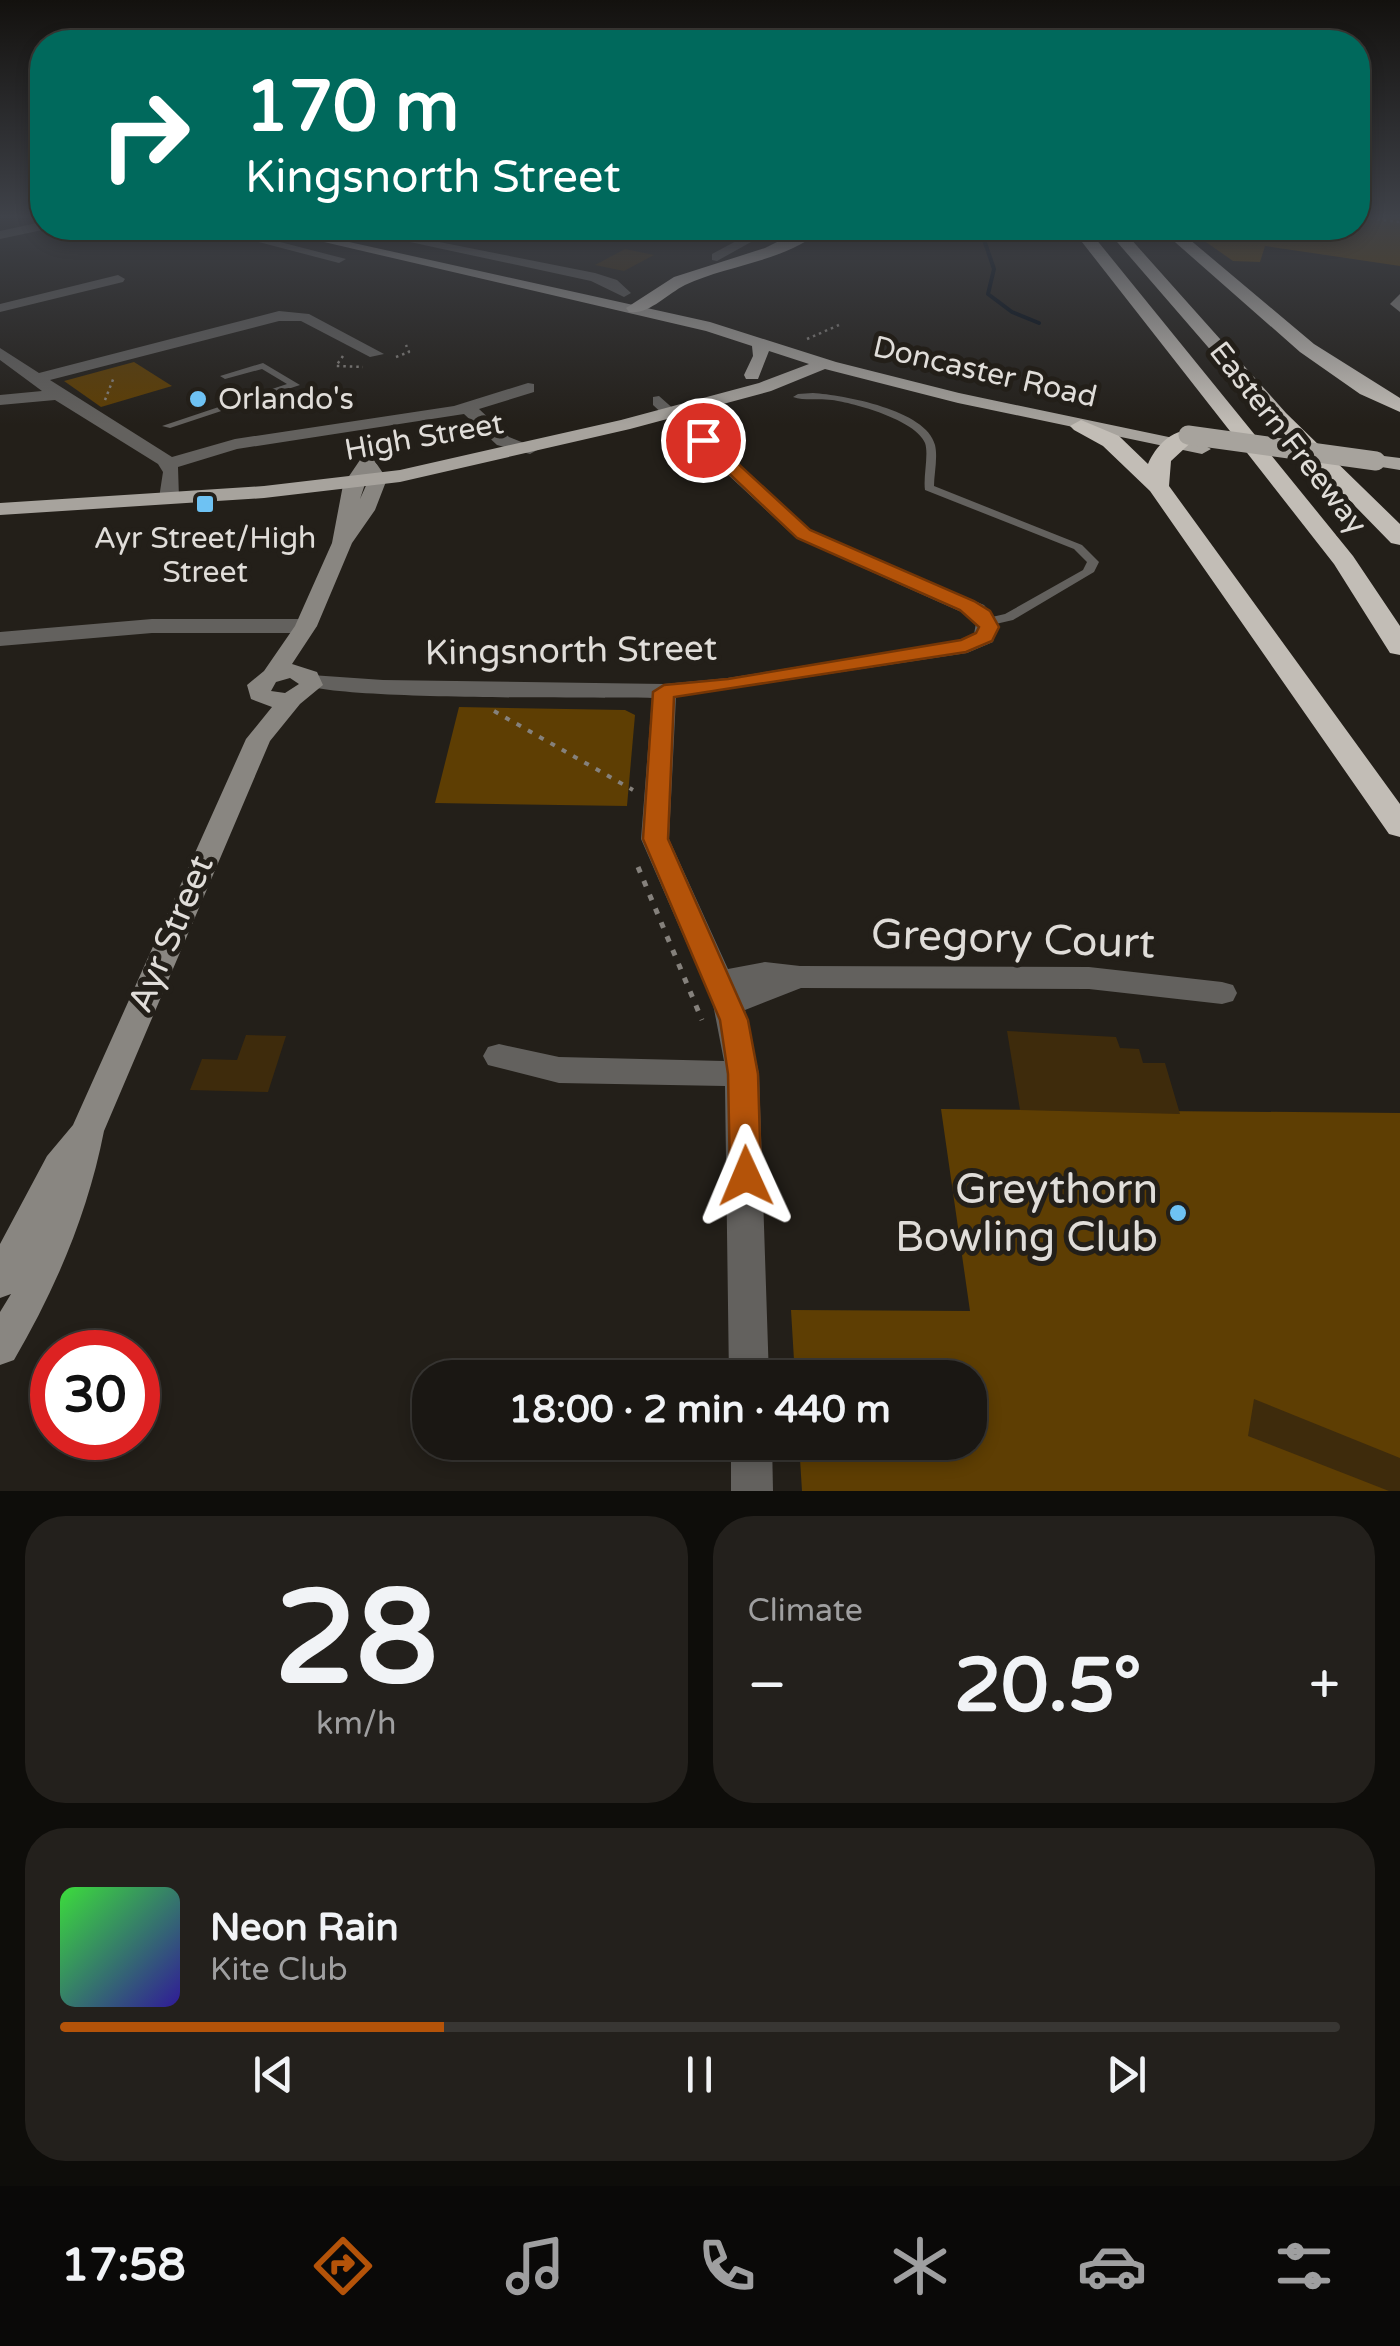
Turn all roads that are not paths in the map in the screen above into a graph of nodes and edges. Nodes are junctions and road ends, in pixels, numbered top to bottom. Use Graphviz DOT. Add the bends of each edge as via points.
graph roads {
  1 [pos="94,286"];
  2 [pos="531,286"];
  3 [pos="556,286"];
  4 [pos="578,286"];
  5 [pos="617,286"];
  6 [pos="670,286"];
  7 [pos="1125,286"];
  8 [pos="1164,286"];
  9 [pos="1235,286"];
  10 [pos="582,297"];
  11 [pos="1400,298"];
  12 [pos="637,300"];
  13 [pos="0,308"];
  14 [pos="1400,308"];
  15 [pos="760,343"];
  16 [pos="818,346"];
  17 [pos="0,353"];
  18 [pos="376,354"];
  19 [pos="846,354"];
  20 [pos="798,356"];
  21 [pos="825,364"];
  22 [pos="752,375"];
  23 [pos="866,375"];
  24 [pos="225,376"];
  25 [pos="794,377"];
  26 [pos="46,385"];
  27 [pos="528,388"];
  28 [pos="798,396"];
  29 [pos="0,400"];
  30 [pos="666,406"];
  31 [pos="1400,406"];
  32 [pos="467,408"];
  33 [pos="166,426"];
  34 [pos="1080,426"];
  35 [pos="503,441"];
  36 [pos="1188,442"];
  37 [pos="530,449"];
  38 [pos="169,464"];
  39 [pos="1391,469"];
  40 [pos="372,471"];
  41 [pos="354,482"];
  42 [pos="1158,486"];
  43 [pos="170,491"];
  44 [pos="0,498"];
  45 [pos="0,509"];
  46 [pos="1400,538"];
  47 [pos="342,543"];
  48 [pos="988,624"];
  49 [pos="306,626"];
  50 [pos="0,638"];
  51 [pos="1400,647"];
  52 [pos="290,686"];
  53 [pos="664,692"];
  54 [pos="1400,827"];
  55 [pos="1222,992"];
  56 [pos="723,993"];
  57 [pos="498,1056"];
  58 [pos="743,1074"];
  59 [pos="87,1131"];
  60 [pos="0,1281"];
  61 [pos="0,1347"];
  62 [pos="749,1360"];
  63 [pos="751,1460"];
  64 [pos="752,1491"];
  1 -- 13 [label="street"];
  2 -- 10 [label="main road, Doncaster Road"];
  3 -- 10 [label="main road" via="586,292"];
  4 -- 12 [label="main road, Doncaster Road"];
  5 -- 12 [label="street, Doncaster Road"];
  6 -- 12 [label="highway"];
  7 -- 51 [label="highway, Eastern Freeway" via="1322,532"];
  8 -- 46 [label="highway, Eastern Freeway" via="1279,417"];
  9 -- 31 [label="highway" via="1356,384"];
  10 -- 12 [label="main road, Doncaster Road"];
  11 -- 14 [label="street"];
  12 -- 15 [label="main road, Doncaster Road"];
  12 -- 16 [label="main road, Doncaster Road"];
  15 -- 20 [label="main road, Doncaster Road"];
  15 -- 22 [label="main road"];
  16 -- 19 [label="main road, Doncaster Road"];
  16 -- 20 [label="main road, High Street"];
  17 -- 26 [label="street"];
  18 -- 26 [label="street" via="286,315 85,368"];
  19 -- 21 [label="main road, High Street"];
  19 -- 36 [label="main road, Doncaster Road"];
  20 -- 21 [label="main road, Doncaster Road"];
  20 -- 22 [label="main road, High Street"];
  21 -- 23 [label="main road, Doncaster Road"];
  21 -- 25 [label="main road, High Street"];
  22 -- 30 [label="main road, High Street"];
  23 -- 25 [label="main road"];
  23 -- 34 [label="main road, Doncaster Road"];
  24 -- 33 [label="lane" via="263,366 296,385"];
  25 -- 30 [label="main road, High Street"];
  26 -- 29 [label="street"];
  26 -- 38 [label="street"];
  27 -- 32 [label="street"];
  28 -- 48 [label="lane" via="876,407 912,424 930,444 929,488 1078,547 1094,562 1088,572"];
  30 -- 35 [label="main road, High Street"];
  30 -- 37 [label="main road, High Street"];
  30 -- 48 [label="street" via="803,534 967,606"];
  32 -- 35 [label="street"];
  32 -- 38 [label="street" via="236,444"];
  34 -- 36 [label="main road, Doncaster Road"];
  34 -- 42 [label="highway" via="1111,441"];
  35 -- 37 [label="street"];
  35 -- 40 [label="main road, High Street"];
  36 -- 39 [label="main road, Doncaster Road"];
  36 -- 42 [label="highway" via="1156,462"];
  37 -- 40 [label="main road, High Street"];
  38 -- 43 [label="street"];
  40 -- 41 [label="main road, High Street"];
  40 -- 43 [label="main road, High Street"];
  40 -- 47 [label="street, Ayr Street" via="366,510"];
  41 -- 43 [label="main road, High Street"];
  41 -- 47 [label="street, Ayr Street"];
  42 -- 54 [label="highway"];
  43 -- 44 [label="main road, High Street"];
  43 -- 45 [label="main road, High Street"];
  47 -- 49 [label="street, Ayr Street"];
  48 -- 53 [label="street, Kingsnorth Street" via="985,637 966,646"];
  49 -- 50 [label="street" via="152,626"];
  49 -- 52 [label="street, Ayr Street"];
  52 -- 53 [label="street, Kingsnorth Street"];
  52 -- 59 [label="street, Ayr Street" via="258,738"];
  53 -- 56 [label="street" via="655,839"];
  55 -- 56 [label="street, Gregory Court" via="1089,978 800,977"];
  56 -- 58 [label="street"];
  57 -- 58 [label="street" via="577,1072"];
  58 -- 62 [label="street"];
  59 -- 60 [label="street, Ayr Street" via="59,1166"];
  59 -- 61 [label="street, Ayr Street" via="81,1168 42,1271"];
  63 -- 64 [label="street"];
}
